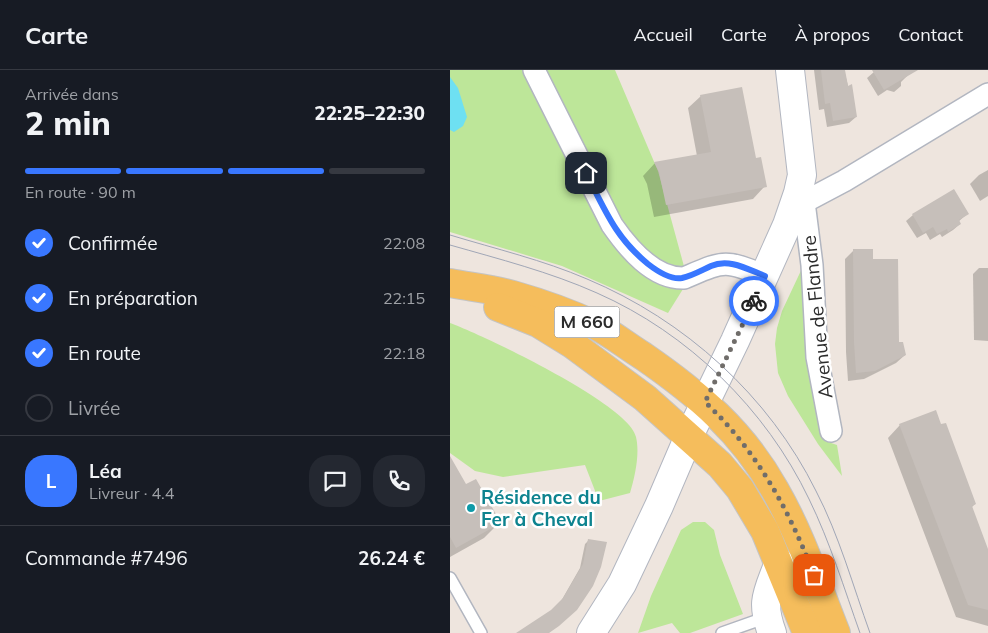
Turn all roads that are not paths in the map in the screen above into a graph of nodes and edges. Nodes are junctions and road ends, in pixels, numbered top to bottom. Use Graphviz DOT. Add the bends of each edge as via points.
graph roads {
  1 [pos="534,70"];
  2 [pos="790,70"];
  3 [pos="988,94"];
  4 [pos="799,205"];
  5 [pos="765,276"];
  6 [pos="450,283"];
  7 [pos="450,288"];
  8 [pos="705,402"];
  9 [pos="831,431"];
  10 [pos="689,436"];
  11 [pos="804,551"];
  12 [pos="779,562"];
  13 [pos="450,578"];
  14 [pos="770,625"];
  15 [pos="481,633"];
  16 [pos="592,633"];
  17 [pos="722,633"];
  18 [pos="807,633"];
  19 [pos="836,633"];
  1 -- 5 [label="street" via="612,225 635,253 655,269 678,278 723,263 738,265"];
  2 -- 4 [label="street" via="802,175"];
  3 -- 4 [label="street"];
  4 -- 5 [label="street"];
  4 -- 9 [label="street, Avenue de Flandre" via="812,265 817,357"];
  5 -- 8 [label="street"];
  6 -- 8 [label="main road, M 660" via="511,294 594,325 665,371"];
  7 -- 10 [label="main road, M 660" via="538,323 560,336 636,391"];
  8 -- 10 [label="street"];
  8 -- 11 [label="main road, M 660" via="762,468"];
  10 -- 12 [label="main road, M 660" via="740,489 758,516"];
  10 -- 16 [label="street" via="622,584"];
  11 -- 12 [label="main road"];
  11 -- 19 [label="main road, M 660"];
  12 -- 14 [label="street" via="766,601"];
  12 -- 18 [label="main road, M 660"];
  13 -- 15 [label="lane"];
  14 -- 17 [label="lane"];
}
